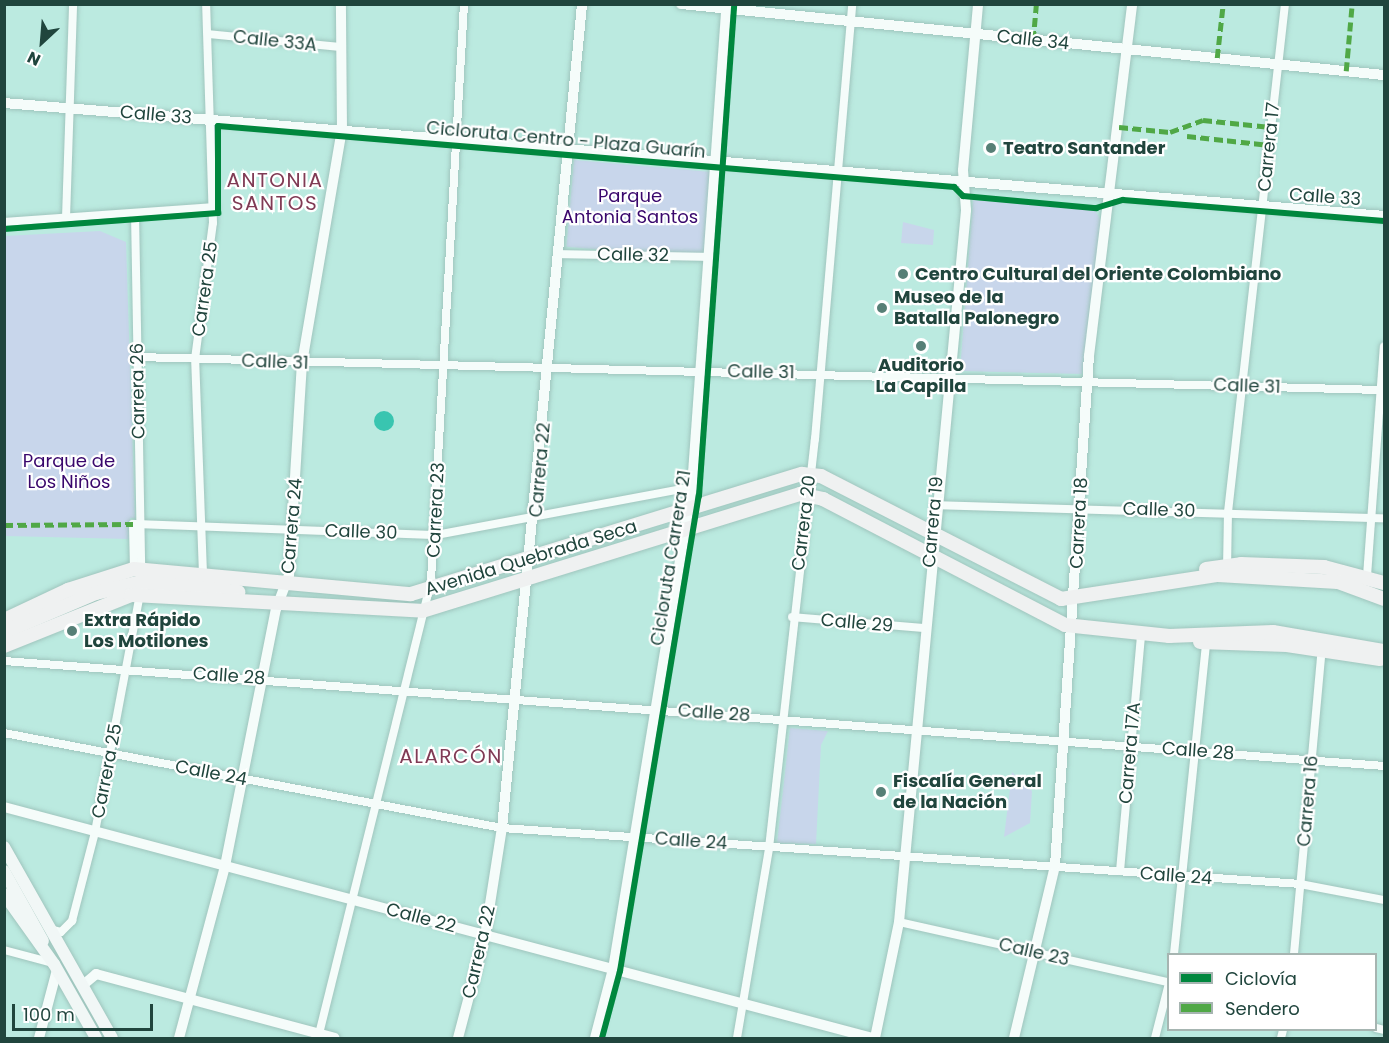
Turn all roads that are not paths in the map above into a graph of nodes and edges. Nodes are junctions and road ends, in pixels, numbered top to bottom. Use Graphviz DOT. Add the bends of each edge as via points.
graph roads {
  1 [pos="73,4"];
  2 [pos="206,4"];
  3 [pos="341,4"];
  4 [pos="465,4"];
  5 [pos="582,4"];
  6 [pos="681,4"];
  7 [pos="852,4"];
  8 [pos="978,4"];
  9 [pos="1132,4"];
  10 [pos="1285,4"];
  11 [pos="727,7"];
  12 [pos="850,22"];
  13 [pos="208,34"];
  14 [pos="975,34"];
  15 [pos="341,47"];
  16 [pos="1127,50"];
  17 [pos="1279,64"];
  18 [pos="1384,75"];
  19 [pos="4,103"];
  20 [pos="66,108"];
  21 [pos="213,120"];
  22 [pos="342,130"];
  23 [pos="457,140"];
  24 [pos="568,149"];
  25 [pos="717,161"];
  26 [pos="838,172"];
  27 [pos="963,183"];
  28 [pos="1112,194"];
  29 [pos="214,207"];
  30 [pos="1263,207"];
  31 [pos="135,213"];
  32 [pos="1384,216"];
  33 [pos="66,218"];
  34 [pos="4,222"];
  35 [pos="557,254"];
  36 [pos="710,257"];
  37 [pos="1384,347"];
  38 [pos="137,357"];
  39 [pos="195,359"];
  40 [pos="302,363"];
  41 [pos="443,364"];
  42 [pos="550,367"];
  43 [pos="701,371"];
  44 [pos="822,373"];
  45 [pos="949,377"];
  46 [pos="1087,381"];
  47 [pos="1242,386"];
  48 [pos="1383,390"];
  49 [pos="810,474"];
  50 [pos="692,487"];
  51 [pos="807,494"];
  52 [pos="934,505"];
  53 [pos="1080,507"];
  54 [pos="688,509"];
  55 [pos="1228,512"];
  56 [pos="536,514"];
  57 [pos="1371,517"];
  58 [pos="1384,518"];
  59 [pos="136,524"];
  60 [pos="201,527"];
  61 [pos="685,529"];
  62 [pos="292,530"];
  63 [pos="932,534"];
  64 [pos="436,535"];
  65 [pos="930,555"];
  66 [pos="532,558"];
  67 [pos="138,569"];
  68 [pos="1231,572"];
  69 [pos="203,574"];
  70 [pos="1367,576"];
  71 [pos="530,577"];
  72 [pos="1384,583"];
  73 [pos="286,585"];
  74 [pos="429,589"];
  75 [pos="140,594"];
  76 [pos="1384,599"];
  77 [pos="271,601"];
  78 [pos="1074,601"];
  79 [pos="422,611"];
  80 [pos="792,617"];
  81 [pos="4,620"];
  82 [pos="1072,626"];
  83 [pos="923,628"];
  84 [pos="4,632"];
  85 [pos="1141,635"];
  86 [pos="1206,642"];
  87 [pos="1322,648"];
  88 [pos="1384,651"];
  89 [pos="5,656"];
  90 [pos="1384,660"];
  91 [pos="127,668"];
  92 [pos="261,678"];
  93 [pos="406,689"];
  94 [pos="516,698"];
  95 [pos="653,708"];
  96 [pos="780,718"];
  97 [pos="914,729"];
  98 [pos="4,733"];
  99 [pos="1064,740"];
  100 [pos="1131,746"];
  101 [pos="1197,751"];
  102 [pos="110,753"];
  103 [pos="1312,760"];
  104 [pos="1384,766"];
  105 [pos="242,778"];
  106 [pos="376,804"];
  107 [pos="4,807"];
  108 [pos="502,828"];
  109 [pos="95,832"];
  110 [pos="634,837"];
  111 [pos="4,847"];
  112 [pos="769,848"];
  113 [pos="904,856"];
  114 [pos="225,866"];
  115 [pos="1055,866"];
  116 [pos="4,871"];
  117 [pos="1119,871"];
  118 [pos="1186,877"];
  119 [pos="1300,884"];
  120 [pos="4,894"];
  121 [pos="1384,900"];
  122 [pos="355,901"];
  123 [pos="898,922"];
  124 [pos="52,930"];
  125 [pos="485,936"];
  126 [pos="4,950"];
  127 [pos="1037,953"];
  128 [pos="1174,953"];
  129 [pos="1294,953"];
  130 [pos="55,967"];
  131 [pos="613,969"];
  132 [pos="1167,982"];
  133 [pos="83,985"];
  134 [pos="1167,991"];
  135 [pos="190,1000"];
  136 [pos="746,1005"];
  137 [pos="318,1036"];
  138 [pos="39,1038"];
  139 [pos="96,1038"];
  140 [pos="112,1038"];
  141 [pos="179,1038"];
  142 [pos="335,1038"];
  143 [pos="458,1038"];
  144 [pos="595,1038"];
  145 [pos="737,1038"];
  146 [pos="873,1038"];
  147 [pos="1014,1038"];
  148 [pos="1155,1038"];
  1 -- 20 [label="street"];
  2 -- 13 [label="street, Carrera 25"];
  3 -- 15 [label="street, Carrera 24"];
  4 -- 23 [label="street, Carrera 23"];
  5 -- 24 [label="street, Carrera 22"];
  6 -- 11 [label="street, Calle 34"];
  7 -- 12 [label="street, Carrera 20"];
  8 -- 14 [label="street, Carrera 19"];
  9 -- 16 [label="street, Carrera 18"];
  10 -- 17 [label="street, Carrera 17"];
  11 -- 12 [label="street, Calle 34"];
  11 -- 25 [label="street"];
  12 -- 14 [label="street, Calle 34"];
  12 -- 26 [label="street, Carrera 20"];
  13 -- 15 [label="street, Calle 33A"];
  13 -- 21 [label="street, Carrera 25"];
  14 -- 16 [label="street, Calle 34"];
  14 -- 27 [label="street, Carrera 19"];
  15 -- 22 [label="street, Carrera 24"];
  16 -- 17 [label="street, Calle 34"];
  16 -- 28 [label="street, Carrera 18"];
  17 -- 18 [label="street, Calle 34"];
  17 -- 30 [label="street, Carrera 17"];
  19 -- 20 [label="street, Calle 33"];
  20 -- 21 [label="street, Calle 33"];
  20 -- 33 [label="street"];
  21 -- 22 [label="street, Calle 33"];
  21 -- 29 [label="street, Carrera 25"];
  22 -- 23 [label="street, Calle 33"];
  22 -- 40 [label="street, Carrera 24"];
  23 -- 24 [label="street, Calle 33"];
  23 -- 41 [label="street, Carrera 23"];
  24 -- 25 [label="street, Calle 33"];
  24 -- 35 [label="street, Carrera 22"];
  25 -- 26 [label="street, Calle 33"];
  25 -- 36 [label="street"];
  26 -- 27 [label="street, Calle 33"];
  26 -- 44 [label="street, Carrera 20"];
  27 -- 28 [label="street, Calle 33"];
  27 -- 45 [label="street, Carrera 19" via="966,210"];
  28 -- 30 [label="street, Calle 33"];
  28 -- 46 [label="street, Carrera 18"];
  29 -- 31 [label="street"];
  29 -- 39 [label="street, Carrera 25"];
  30 -- 32 [label="street, Calle 33"];
  30 -- 47 [label="street, Carrera 17"];
  31 -- 33 [label="street"];
  31 -- 38 [label="street, Carrera 26"];
  33 -- 34 [label="street"];
  35 -- 36 [label="street, Calle 32"];
  35 -- 42 [label="street, Carrera 22"];
  36 -- 43 [label="street"];
  37 -- 48 [label="street"];
  38 -- 39 [label="street, Calle 31"];
  38 -- 59 [label="street, Carrera 26"];
  39 -- 40 [label="street, Calle 31"];
  39 -- 60 [label="street, Carrera 25"];
  40 -- 41 [label="street, Calle 31"];
  40 -- 62 [label="street, Carrera 24"];
  41 -- 42 [label="street, Calle 31"];
  41 -- 64 [label="street, Carrera 23"];
  42 -- 43 [label="street, Calle 31"];
  42 -- 56 [label="street, Carrera 22"];
  43 -- 44 [label="street, Calle 31"];
  43 -- 50 [label="street"];
  44 -- 45 [label="street, Calle 31"];
  44 -- 49 [label="street, Carrera 20"];
  45 -- 46 [label="street, Calle 31"];
  45 -- 52 [label="street, Carrera 19"];
  46 -- 47 [label="street, Calle 31"];
  46 -- 53 [label="street, Carrera 18"];
  47 -- 48 [label="street, Calle 31"];
  47 -- 55 [label="street, Carrera 17"];
  48 -- 57 [label="street"];
  49 -- 51 [label="street, Carrera 20"];
  49 -- 54 [label="main road, Avenida Quebrada Seca"];
  49 -- 63 [label="main road"];
  50 -- 54 [label="street"];
  50 -- 56 [label="street, Calle 30"];
  51 -- 61 [label="main road, Avenida Quebrada Seca"];
  51 -- 65 [label="main road"];
  51 -- 80 [label="street, Carrera 20"];
  52 -- 53 [label="street, Calle 30"];
  52 -- 63 [label="street, Carrera 19"];
  53 -- 55 [label="street, Calle 30"];
  53 -- 78 [label="street, Carrera 18"];
  54 -- 61 [label="street"];
  54 -- 66 [label="main road, Avenida Quebrada Seca"];
  55 -- 57 [label="street, Calle 30"];
  55 -- 68 [label="street, Carrera 17"];
  56 -- 64 [label="street, Calle 30"];
  56 -- 66 [label="street, Carrera 22"];
  57 -- 58 [label="street, Calle 30"];
  57 -- 70 [label="street"];
  59 -- 60 [label="street, Calle 30"];
  59 -- 67 [label="street, Carrera 26"];
  60 -- 62 [label="street, Calle 30"];
  60 -- 69 [label="street, Carrera 25"];
  61 -- 71 [label="main road, Avenida Quebrada Seca"];
  61 -- 95 [label="street"];
  62 -- 64 [label="street, Calle 30"];
  62 -- 73 [label="street, Carrera 24"];
  63 -- 65 [label="street, Carrera 19"];
  63 -- 78 [label="main road" via="1044,593"];
  64 -- 74 [label="street, Carrera 23"];
  65 -- 82 [label="main road"];
  65 -- 83 [label="street, Carrera 19"];
  66 -- 71 [label="street, Carrera 22"];
  66 -- 74 [label="main road, Avenida Quebrada Seca"];
  67 -- 69 [label="main road, Avenida Quebrada Seca"];
  67 -- 81 [label="main road, Avenida Quebrada Seca" via="68,590"];
  68 -- 70 [label="main road" via="1324,567"];
  68 -- 76 [label="main road" via="1338,582"];
  68 -- 78 [label="main road"];
  69 -- 73 [label="main road, Avenida Quebrada Seca"];
  70 -- 72 [label="main road"];
  71 -- 79 [label="main road, Avenida Quebrada Seca"];
  71 -- 94 [label="street, Carrera 22"];
  73 -- 74 [label="main road, Avenida Quebrada Seca" via="401,595"];
  73 -- 77 [label="street, Carrera 24"];
  74 -- 79 [label="street, Carrera 23"];
  75 -- 77 [label="main road, Avenida Quebrada Seca"];
  75 -- 89 [label="main road, Avenida Quebrada Seca" via="80,612"];
  75 -- 91 [label="street, Carrera 25"];
  77 -- 79 [label="main road, Avenida Quebrada Seca"];
  77 -- 84 [label="main road" via="204,586 141,582 96,593"];
  77 -- 92 [label="street, Carrera 24"];
  78 -- 82 [label="street, Carrera 18"];
  79 -- 93 [label="street, Carrera 23"];
  80 -- 83 [label="street, Calle 29"];
  80 -- 96 [label="street, Carrera 20"];
  82 -- 85 [label="main road"];
  82 -- 99 [label="street, Carrera 18"];
  83 -- 97 [label="street, Carrera 19"];
  85 -- 86 [label="main road"];
  85 -- 88 [label="main road" via="1236,632 1314,637"];
  85 -- 100 [label="street, Carrera 17A"];
  86 -- 87 [label="main road"];
  86 -- 101 [label="street"];
  87 -- 90 [label="main road"];
  87 -- 103 [label="street, Carrera 16"];
  89 -- 91 [label="street, Calle 28"];
  91 -- 92 [label="street, Calle 28"];
  91 -- 102 [label="street, Carrera 25"];
  92 -- 93 [label="street, Calle 28"];
  92 -- 105 [label="street, Carrera 24"];
  93 -- 94 [label="street, Calle 28"];
  93 -- 106 [label="street, Carrera 23"];
  94 -- 95 [label="street, Calle 28"];
  94 -- 108 [label="street, Carrera 22"];
  95 -- 96 [label="street, Calle 28"];
  95 -- 110 [label="street"];
  96 -- 97 [label="street, Calle 28"];
  96 -- 112 [label="street, Carrera 20"];
  97 -- 99 [label="street, Calle 28"];
  97 -- 113 [label="street, Carrera 19"];
  98 -- 102 [label="street, Calle 24"];
  99 -- 100 [label="street, Calle 28"];
  99 -- 115 [label="street, Carrera 18"];
  100 -- 101 [label="street, Calle 28"];
  100 -- 117 [label="street, Carrera 17A"];
  101 -- 103 [label="street, Calle 28"];
  101 -- 118 [label="street"];
  102 -- 105 [label="street, Calle 24"];
  102 -- 109 [label="street, Carrera 25"];
  103 -- 104 [label="street, Calle 28"];
  103 -- 119 [label="street, Carrera 16"];
  105 -- 106 [label="street, Calle 24"];
  105 -- 114 [label="street, Carrera 24"];
  106 -- 108 [label="street, Calle 24"];
  106 -- 122 [label="street, Carrera 23"];
  107 -- 109 [label="street, Calle 22"];
  108 -- 110 [label="street, Calle 24"];
  108 -- 125 [label="street, Carrera 22"];
  109 -- 114 [label="street, Calle 22"];
  109 -- 124 [label="street, Carrera 25" via="72,921 61,933"];
  110 -- 112 [label="street, Calle 24"];
  110 -- 131 [label="street"];
  111 -- 124 [label="main road"];
  112 -- 113 [label="street, Calle 24"];
  112 -- 136 [label="street, Carrera 20"];
  113 -- 115 [label="street, Calle 24"];
  113 -- 123 [label="street, Carrera 19"];
  114 -- 122 [label="street, Calle 22"];
  114 -- 135 [label="street, Carrera 24"];
  115 -- 117 [label="street, Calle 24"];
  115 -- 127 [label="street, Carrera 18"];
  116 -- 130 [label="main road"];
  117 -- 118 [label="street, Calle 24"];
  118 -- 119 [label="street, Calle 24"];
  118 -- 128 [label="street"];
  119 -- 121 [label="street, Calle 24"];
  119 -- 129 [label="street, Carrera 16"];
  120 -- 130 [label="main road"];
  122 -- 125 [label="street, Calle 22"];
  122 -- 137 [label="street, Carrera 23"];
  123 -- 127 [label="street, Calle 23"];
  123 -- 146 [label="street, Carrera 19"];
  124 -- 133 [label="main road"];
  125 -- 131 [label="street, Calle 22"];
  125 -- 143 [label="street, Carrera 22"];
  126 -- 130 [label="street"];
  127 -- 132 [label="street, Calle 23"];
  127 -- 147 [label="street, Carrera 18"];
  130 -- 138 [label="street"];
  130 -- 139 [label="main road"];
  131 -- 136 [label="street, Calle 22"];
  131 -- 144 [label="street"];
  133 -- 135 [label="street" via="96,975"];
  133 -- 140 [label="main road"];
  134 -- 148 [label="street"];
  135 -- 137 [label="street"];
  135 -- 141 [label="street, Carrera 24"];
  136 -- 145 [label="street, Carrera 20"];
  136 -- 146 [label="street, Calle 22"];
  137 -- 142 [label="street"];
}
